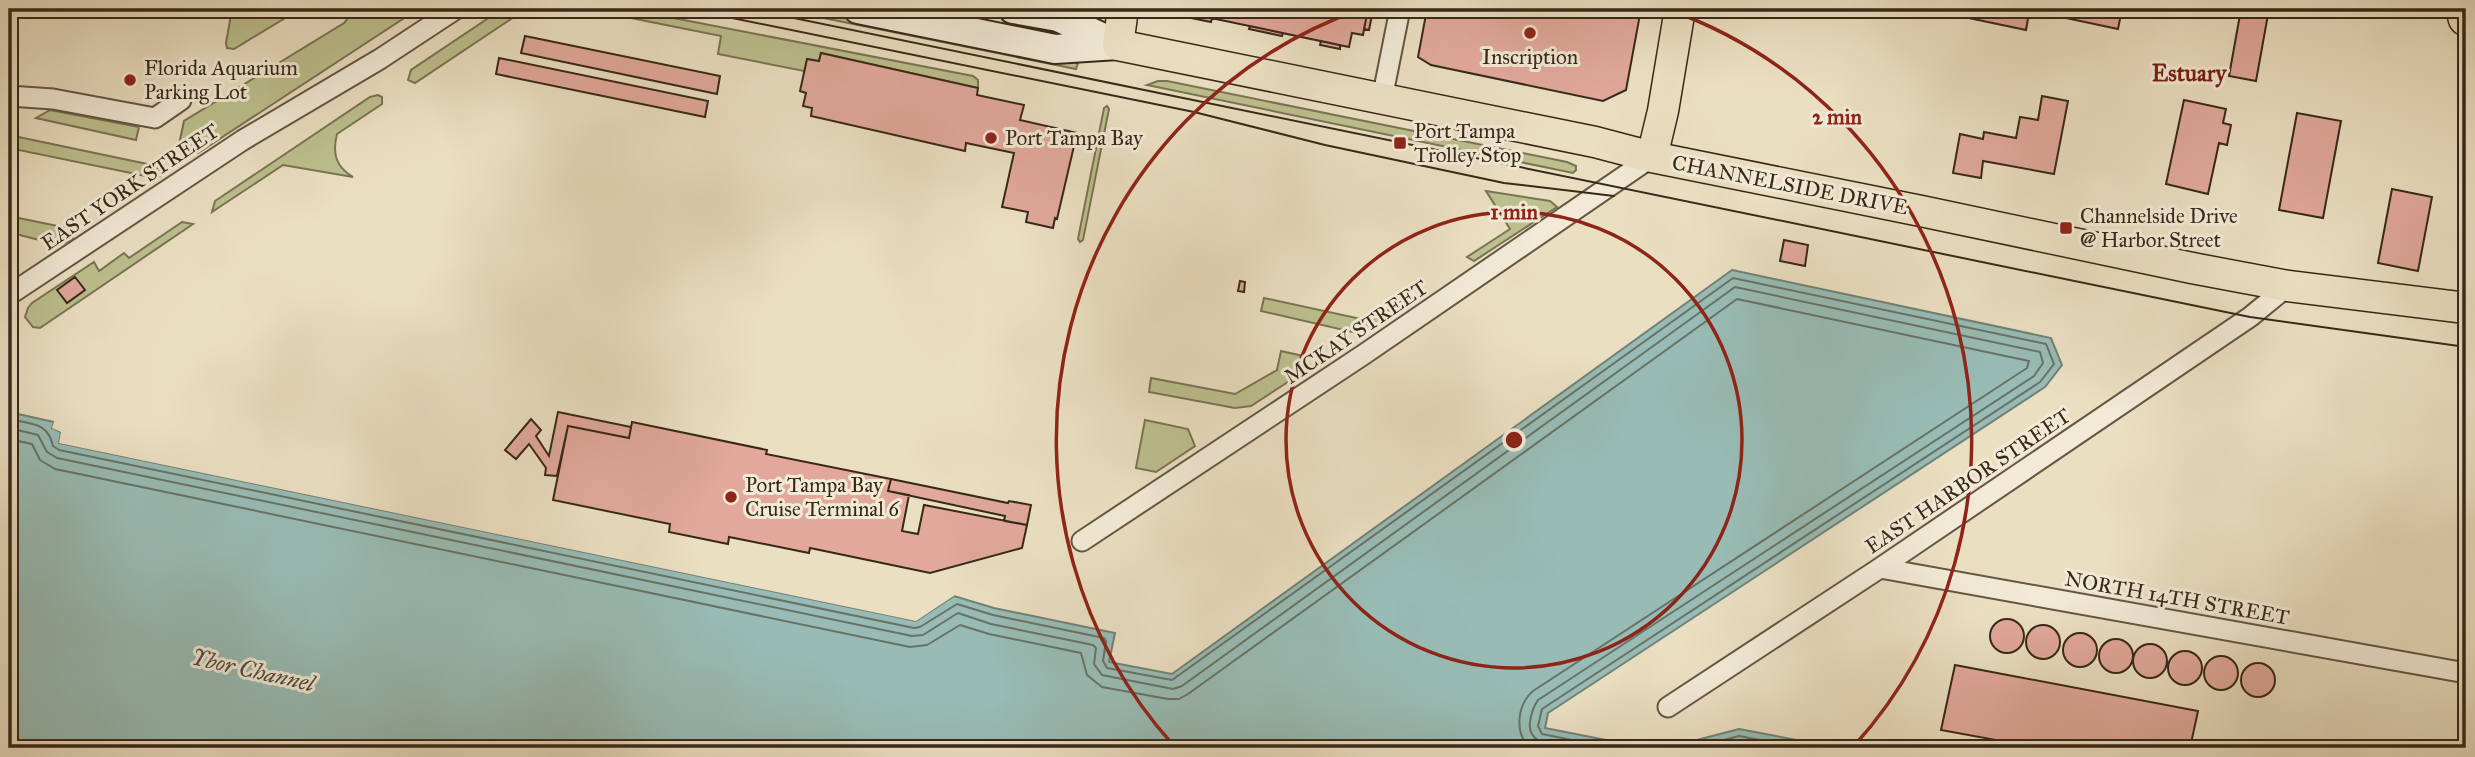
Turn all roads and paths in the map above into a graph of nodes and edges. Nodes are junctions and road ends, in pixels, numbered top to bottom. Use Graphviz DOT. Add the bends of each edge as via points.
graph roads {
  1 [pos="456,9"];
  2 [pos="858,9"];
  3 [pos="1013,9"];
  4 [pos="1123,9"];
  5 [pos="1400,9"];
  6 [pos="1680,9"];
  7 [pos="2464,9"];
  8 [pos="2466,18"];
  9 [pos="1118,45"];
  10 [pos="9,96"];
  11 [pos="1382,99"];
  12 [pos="181,100"];
  13 [pos="1652,158"];
  14 [pos="2288,286"];
  15 [pos="9,295"];
  16 [pos="2462,309"];
  17 [pos="1082,541"];
  18 [pos="1880,568"];
  19 [pos="2466,673"];
  20 [pos="1668,707"];
  1 -- 15 [label="street, EAST YORK STREET" via="243,139"];
  2 -- 9 [label="main road, CHANNELSIDE DRIVE" via="1055,49"];
  3 -- 9 [label="main road, CHANNELSIDE DRIVE" via="1058,18"];
  4 -- 9 [label="main road"];
  5 -- 11 [label="street"];
  6 -- 13 [label="main road"];
  7 -- 8 [label="highway"];
  9 -- 11 [label="main road, CHANNELSIDE DRIVE"];
  10 -- 12 [label="street" via="53,99 155,118"];
  11 -- 13 [label="main road, CHANNELSIDE DRIVE"];
  13 -- 14 [label="main road, CHANNELSIDE DRIVE"];
  13 -- 17 [label="street, MCKAY STREET"];
  14 -- 16 [label="main road, CHANNELSIDE DRIVE"];
  14 -- 18 [label="street, EAST HARBOR STREET" via="2250,317"];
  18 -- 19 [label="street, NORTH 14TH STREET"];
  18 -- 20 [label="street, EAST HARBOR STREET"];
}
